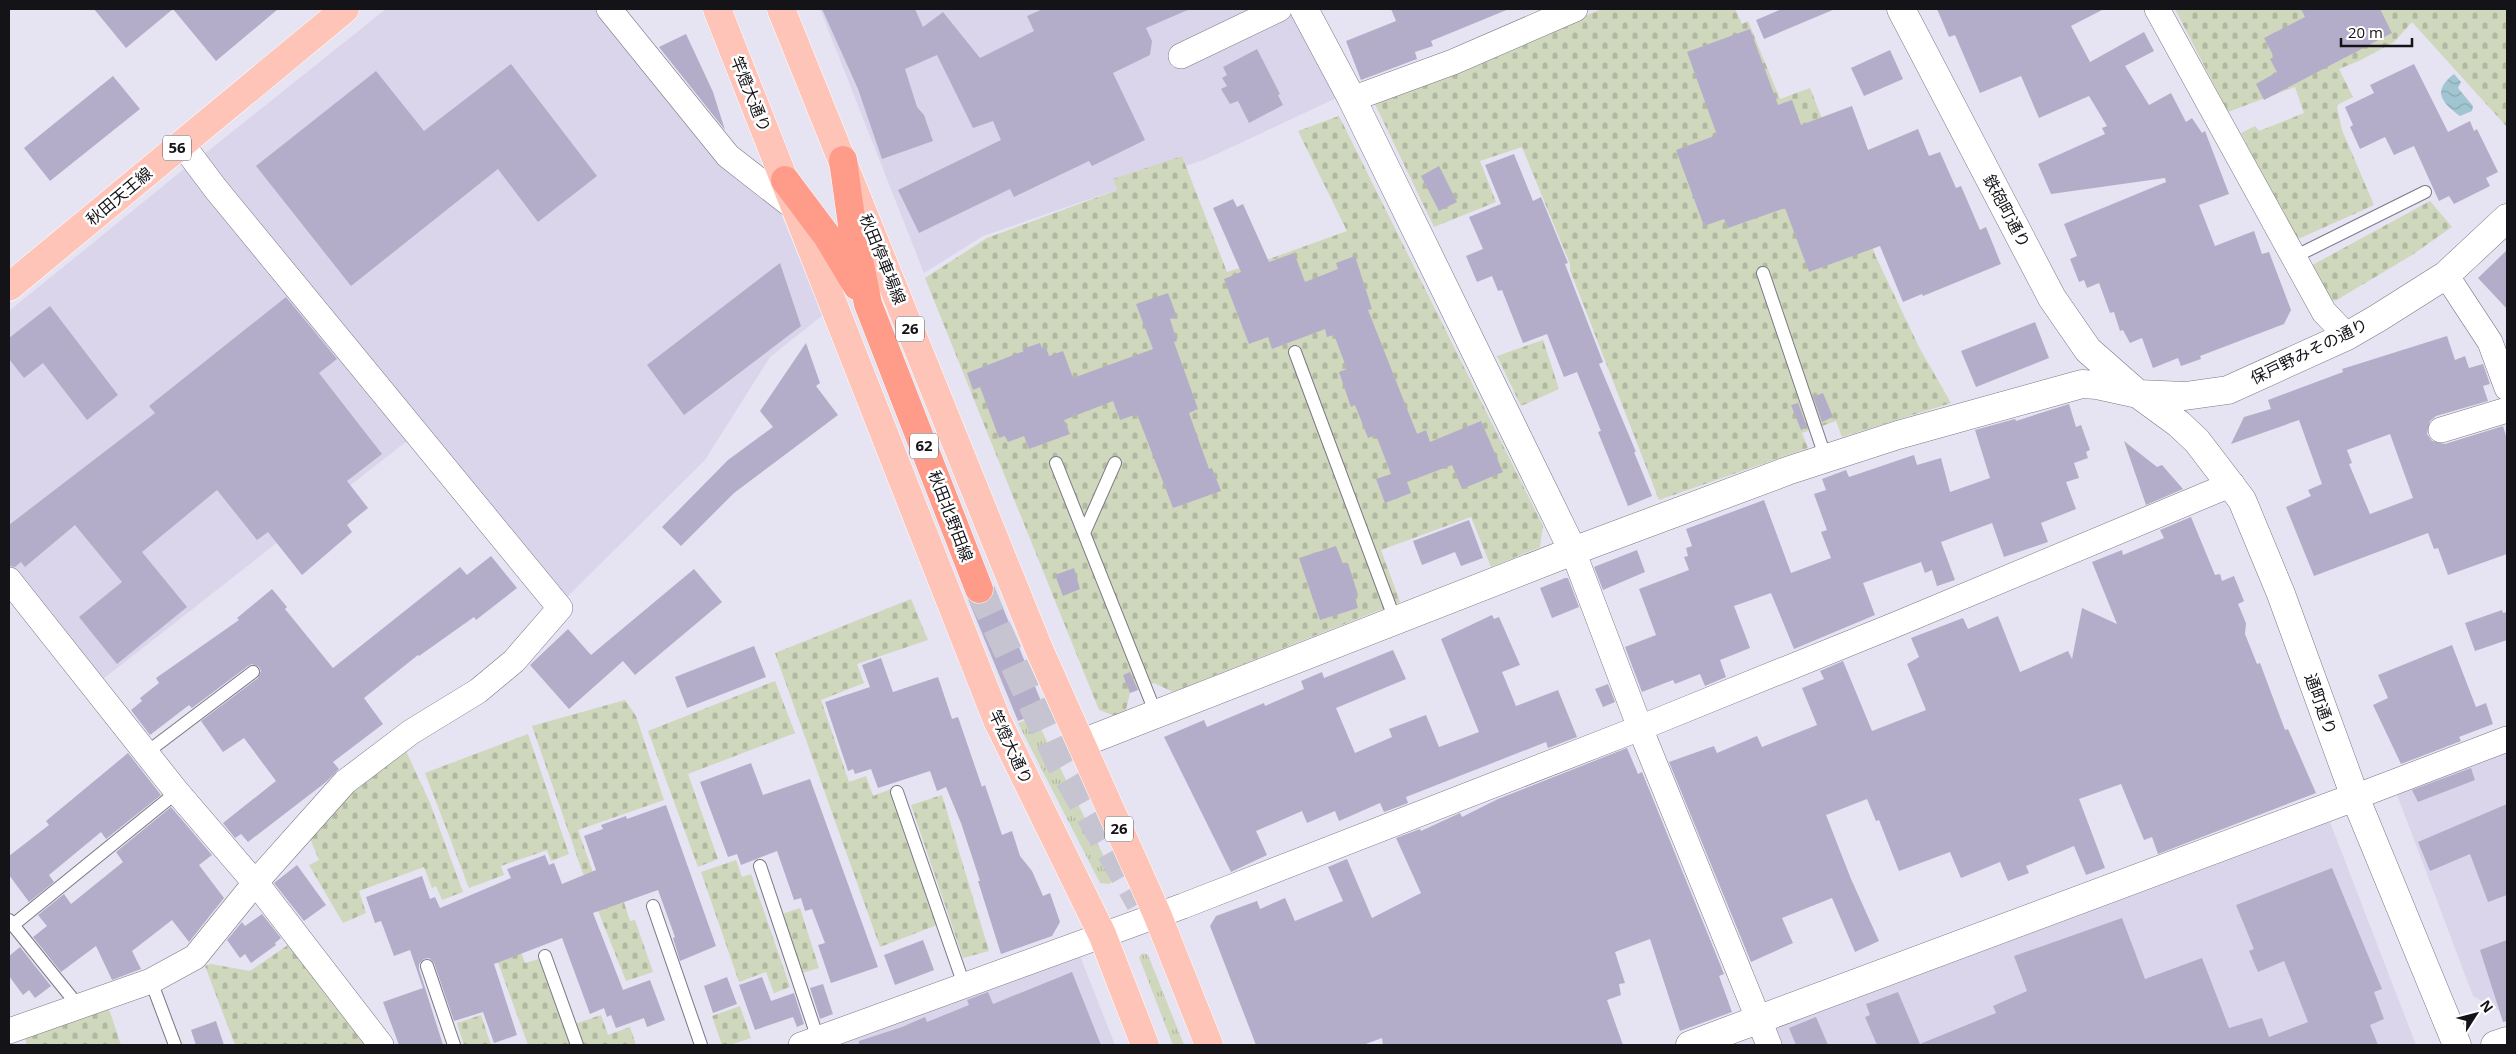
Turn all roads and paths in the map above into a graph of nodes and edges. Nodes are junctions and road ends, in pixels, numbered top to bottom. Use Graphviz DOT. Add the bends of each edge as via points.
graph roads {
  1 [pos="609,9"];
  2 [pos="717,9"];
  3 [pos="781,9"];
  4 [pos="1279,9"];
  5 [pos="1304,9"];
  6 [pos="1575,9"];
  7 [pos="1901,9"];
  8 [pos="2157,9"];
  9 [pos="336,12"];
  10 [pos="1181,56"];
  11 [pos="1352,99"];
  12 [pos="182,144"];
  13 [pos="843,160"];
  14 [pos="785,180"];
  15 [pos="2425,192"];
  16 [pos="796,209"];
  17 [pos="2507,218"];
  18 [pos="2294,257"];
  19 [pos="1763,273"];
  20 [pos="2446,275"];
  21 [pos="9,287"];
  22 [pos="868,304"];
  23 [pos="2348,336"];
  24 [pos="1295,352"];
  25 [pos="2507,388"];
  26 [pos="2138,394"];
  27 [pos="2507,410"];
  28 [pos="2441,430"];
  29 [pos="1826,459"];
  30 [pos="1056,462"];
  31 [pos="1115,463"];
  32 [pos="2232,484"];
  33 [pos="1084,533"];
  34 [pos="1573,551"];
  35 [pos="9,580"];
  36 [pos="979,589"];
  37 [pos="1395,620"];
  38 [pos="253,672"];
  39 [pos="1156,714"];
  40 [pos="1640,728"];
  41 [pos="2507,739"];
  42 [pos="1082,743"];
  43 [pos="146,753"];
  44 [pos="177,792"];
  45 [pos="897,792"];
  46 [pos="2355,797"];
  47 [pos="760,866"];
  48 [pos="256,883"];
  49 [pos="653,906"];
  50 [pos="1157,914"];
  51 [pos="11,922"];
  52 [pos="1102,934"];
  53 [pos="545,956"];
  54 [pos="427,966"];
  55 [pos="151,981"];
  56 [pos="964,985"];
  57 [pos="80,1008"];
  58 [pos="1759,1020"];
  59 [pos="9,1031"];
  60 [pos="809,1042"];
  61 [pos="2507,1042"];
  62 [pos="174,1045"];
  63 [pos="381,1045"];
  64 [pos="454,1045"];
  65 [pos="577,1045"];
  66 [pos="701,1045"];
  67 [pos="1145,1045"];
  68 [pos="1209,1045"];
  69 [pos="1690,1045"];
  70 [pos="1769,1045"];
  71 [pos="2457,1045"];
  72 [pos="2495,1045"];
  1 -- 16 [label="street" via="728,156"];
  2 -- 14 [label="main road, 竿燈大通り"];
  3 -- 13 [label="main road, 秋田停車場線 / 26"];
  4 -- 10 [label="street"];
  5 -- 11 [label="street"];
  6 -- 11 [label="street" via="1453,62"];
  7 -- 26 [label="street, 鉄砲町通り" via="2052,298 2088,350"];
  8 -- 18 [label="street"];
  9 -- 12 [label="main road, 秋田天王線 / 56"];
  11 -- 34 [label="street"];
  12 -- 21 [label="main road, 秋田天王線 / 56"];
  12 -- 48 [label="street" via="560,608 514,661 478,691 411,732 345,782"];
  13 -- 22 [label="highway, 62"];
  13 -- 42 [label="main road, 秋田停車場線 / 26" via="1039,649"];
  14 -- 16 [label="main road"];
  14 -- 22 [label="highway, 62" via="827,236"];
  15 -- 18 [label="lane"];
  16 -- 52 [label="main road, 竿燈大通り" via="997,720"];
  17 -- 20 [label="street, 保戸野みその通り"];
  18 -- 23 [label="street" via="2324,312"];
  19 -- 29 [label="lane"];
  20 -- 23 [label="street, 保戸野みその通り"];
  20 -- 25 [label="street" via="2490,342"];
  22 -- 36 [label="highway, 秋田北野田線 / 62"];
  23 -- 26 [label="street, 保戸野みその通り" via="2228,390 2185,396"];
  24 -- 37 [label="lane"];
  26 -- 29 [label="street" via="2082,384 1898,435"];
  26 -- 32 [label="street, 通町通り" via="2197,441"];
  27 -- 28 [label="street"];
  29 -- 34 [label="street"];
  30 -- 33 [label="lane"];
  31 -- 33 [label="lane"];
  32 -- 40 [label="street"];
  32 -- 46 [label="street, 通町通り" via="2242,500 2281,594"];
  33 -- 39 [label="lane"];
  34 -- 37 [label="street"];
  34 -- 40 [label="street"];
  35 -- 43 [label="street"];
  37 -- 39 [label="street"];
  38 -- 43 [label="lane"];
  39 -- 42 [label="street"];
  40 -- 50 [label="street"];
  40 -- 58 [label="street"];
  41 -- 46 [label="street"];
  42 -- 50 [label="main road, 26"];
  43 -- 44 [label="street"];
  44 -- 48 [label="street"];
  44 -- 51 [label="lane"];
  45 -- 56 [label="lane"];
  46 -- 58 [label="street"];
  46 -- 71 [label="street, 通町通り"];
  47 -- 60 [label="lane"];
  48 -- 55 [label="street" via="195,957"];
  48 -- 63 [label="street"];
  49 -- 66 [label="lane"];
  50 -- 52 [label="street"];
  50 -- 68 [label="main road, 26"];
  51 -- 57 [label="lane"];
  52 -- 56 [label="street"];
  52 -- 67 [label="main road, 竿燈大通り"];
  53 -- 65 [label="lane"];
  54 -- 64 [label="lane"];
  55 -- 57 [label="street"];
  55 -- 62 [label="lane"];
  56 -- 60 [label="street"];
  57 -- 59 [label="street"];
  58 -- 69 [label="street"];
  58 -- 70 [label="street"];
  61 -- 72 [label="street"];
}
